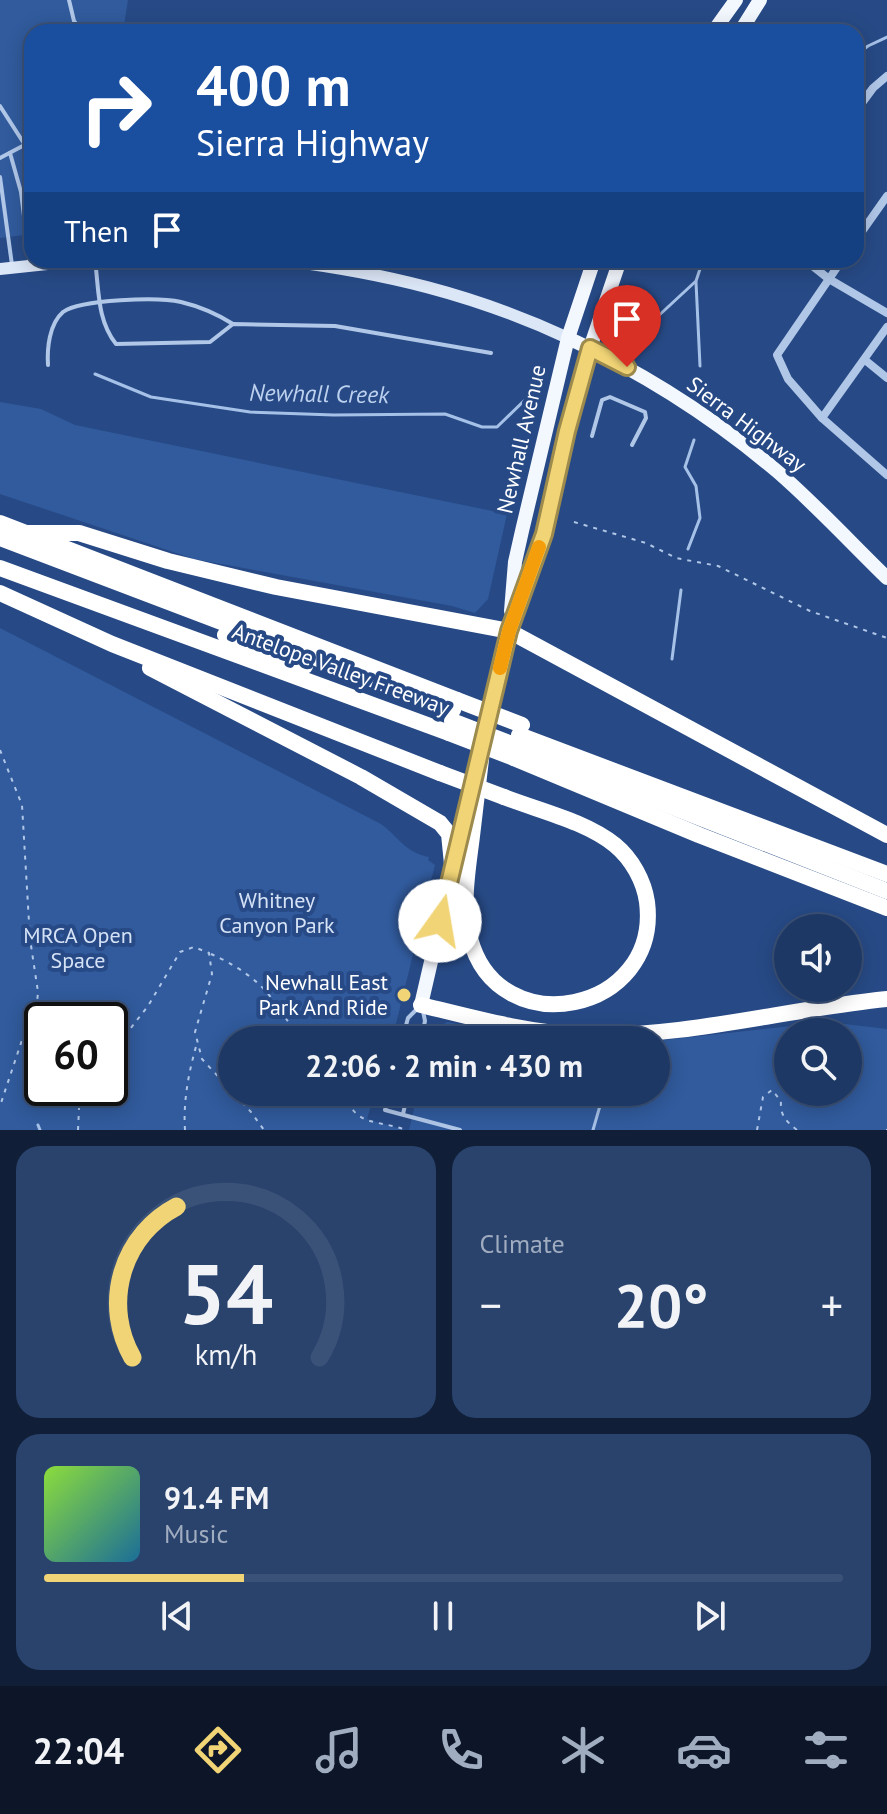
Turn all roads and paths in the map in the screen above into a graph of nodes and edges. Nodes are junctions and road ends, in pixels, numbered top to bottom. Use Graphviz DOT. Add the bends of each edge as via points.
graph roads {
  1 [pos="69,0"];
  2 [pos="736,0"];
  3 [pos="760,0"];
  4 [pos="76,24"];
  5 [pos="719,24"];
  6 [pos="745,24"];
  7 [pos="887,76"];
  8 [pos="864,100"];
  9 [pos="0,106"];
  10 [pos="24,143"];
  11 [pos="24,146"];
  12 [pos="10,153"];
  13 [pos="0,158"];
  14 [pos="0,177"];
  15 [pos="887,196"];
  16 [pos="24,217"];
  17 [pos="864,229"];
  18 [pos="96,268"];
  19 [pos="353,268"];
  20 [pos="591,268"];
  21 [pos="617,268"];
  22 [pos="815,268"];
  23 [pos="837,268"];
  24 [pos="6,269"];
  25 [pos="829,279"];
  26 [pos="100,302"];
  27 [pos="887,313"];
  28 [pos="233,324"];
  29 [pos="887,327"];
  30 [pos="568,338"];
  31 [pos="590,348"];
  32 [pos="491,353"];
  33 [pos="865,360"];
  34 [pos="48,365"];
  35 [pos="887,378"];
  36 [pos="822,418"];
  37 [pos="592,436"];
  38 [pos="632,445"];
  39 [pos="887,475"];
  40 [pos="574,522"];
  41 [pos="0,523"];
  42 [pos="28,533"];
  43 [pos="0,538"];
  44 [pos="0,549"];
  45 [pos="0,568"];
  46 [pos="887,578"];
  47 [pos="0,593"];
  48 [pos="509,631"];
  49 [pos="887,638"];
  50 [pos="112,644"];
  51 [pos="453,716"];
  52 [pos="484,733"];
  53 [pos="518,741"];
  54 [pos="0,750"];
  55 [pos="887,835"];
  56 [pos="887,862"];
  57 [pos="452,864"];
  58 [pos="887,874"];
  59 [pos="887,891"];
  60 [pos="887,908"];
  61 [pos="209,953"];
  62 [pos="887,999"];
  63 [pos="37,1002"];
  64 [pos="421,1005"];
  65 [pos="291,1026"];
  66 [pos="406,1026"];
  67 [pos="423,1026"];
  68 [pos="128,1032"];
  69 [pos="24,1035"];
  70 [pos="197,1042"];
  71 [pos="0,1106"];
  72 [pos="80,1106"];
  73 [pos="349,1106"];
  74 [pos="386,1106"];
  75 [pos="405,1106"];
  76 [pos="403,1114"];
  77 [pos="79,1130"];
  78 [pos="185,1130"];
  79 [pos="264,1130"];
  80 [pos="406,1130"];
  81 [pos="460,1130"];
  82 [pos="757,1130"];
  83 [pos="797,1130"];
  1 -- 4 [label="lane"];
  2 -- 5 [label="main road"];
  3 -- 6 [label="main road"];
  7 -- 8 [label="street"];
  9 -- 10 [label="lane"];
  11 -- 12 [label="lane"];
  12 -- 13 [label="lane"];
  12 -- 16 [label="lane"];
  14 -- 24 [label="lane"];
  15 -- 17 [label="street"];
  18 -- 26 [label="lane"];
  19 -- 30 [label="main road, Sierra Highway" via="495,306"];
  20 -- 30 [label="main road, Newhall Avenue"];
  21 -- 31 [label="main road, Newhall Avenue"];
  22 -- 25 [label="street"];
  23 -- 25 [label="street"];
  25 -- 27 [label="street"];
  25 -- 36 [label="street" via="777,355 788,379"];
  26 -- 28 [label="lane" via="183,302"];
  26 -- 28 [label="lane" via="100,315 116,344 210,342"];
  26 -- 34 [label="lane" via="63,312 47,349"];
  28 -- 32 [label="lane" via="335,326"];
  29 -- 33 [label="street"];
  30 -- 31 [label="main road, Sierra Highway"];
  30 -- 48 [label="main road, Newhall Avenue" via="515,562"];
  31 -- 46 [label="main road, Sierra Highway" via="684,402 777,471"];
  31 -- 48 [label="main road, Newhall Avenue" via="544,534"];
  33 -- 35 [label="street"];
  33 -- 36 [label="street"];
  36 -- 39 [label="street"];
  37 -- 38 [label="lane" via="602,400 610,397 645,412"];
  40 -- 49 [label="path" via="646,543 676,558 718,566 810,611"];
  41 -- 42 [label="highway, Antelope Valley Freeway"];
  42 -- 48 [label="highway" via="79,533 276,587"];
  42 -- 51 [label="highway, Antelope Valley Freeway"];
  43 -- 51 [label="highway"];
  44 -- 51 [label="highway"];
  45 -- 51 [label="highway, Antelope Valley Freeway"];
  47 -- 50 [label="highway"];
  48 -- 52 [label="main road, Newhall Avenue"];
  48 -- 55 [label="highway"];
  50 -- 52 [label="highway, bridge" via="440,773 504,797 615,845 636,869 648,915 642,946 625,974 600,994 570,1004 530,1001 496,981 476,956 467,925 466,888"];
  50 -- 57 [label="highway" via="440,823 449,834"];
  51 -- 53 [label="highway, Antelope Valley Freeway, bridge"];
  51 -- 53 [label="highway, Antelope Valley Freeway, bridge"];
  52 -- 57 [label="main road, Newhall Avenue"];
  53 -- 56 [label="highway, Antelope Valley Freeway"];
  53 -- 58 [label="highway"];
  53 -- 59 [label="highway"];
  53 -- 60 [label="highway, Antelope Valley Freeway" via="699,835"];
  54 -- 63 [label="path" via="22,805"];
  57 -- 64 [label="main road, Newhall Avenue"];
  61 -- 65 [label="path" via="267,992"];
  61 -- 68 [label="path" via="194,947 180,952"];
  61 -- 70 [label="path" via="212,974 195,1032"];
  62 -- 64 [label="highway" via="603,1035 514,1027"];
  64 -- 66 [label="lane"];
  64 -- 67 [label="lane"];
  69 -- 71 [label="path"];
  70 -- 78 [label="path" via="189,1069"];
  70 -- 79 [label="path" via="202,1059"];
  72 -- 77 [label="path"];
  73 -- 80 [label="path" via="360,1119"];
  74 -- 76 [label="lane" via="385,1110"];
  75 -- 76 [label="lane"];
  76 -- 81 [label="lane"];
  82 -- 83 [label="path" via="763,1097 772,1090 786,1123"];
}
